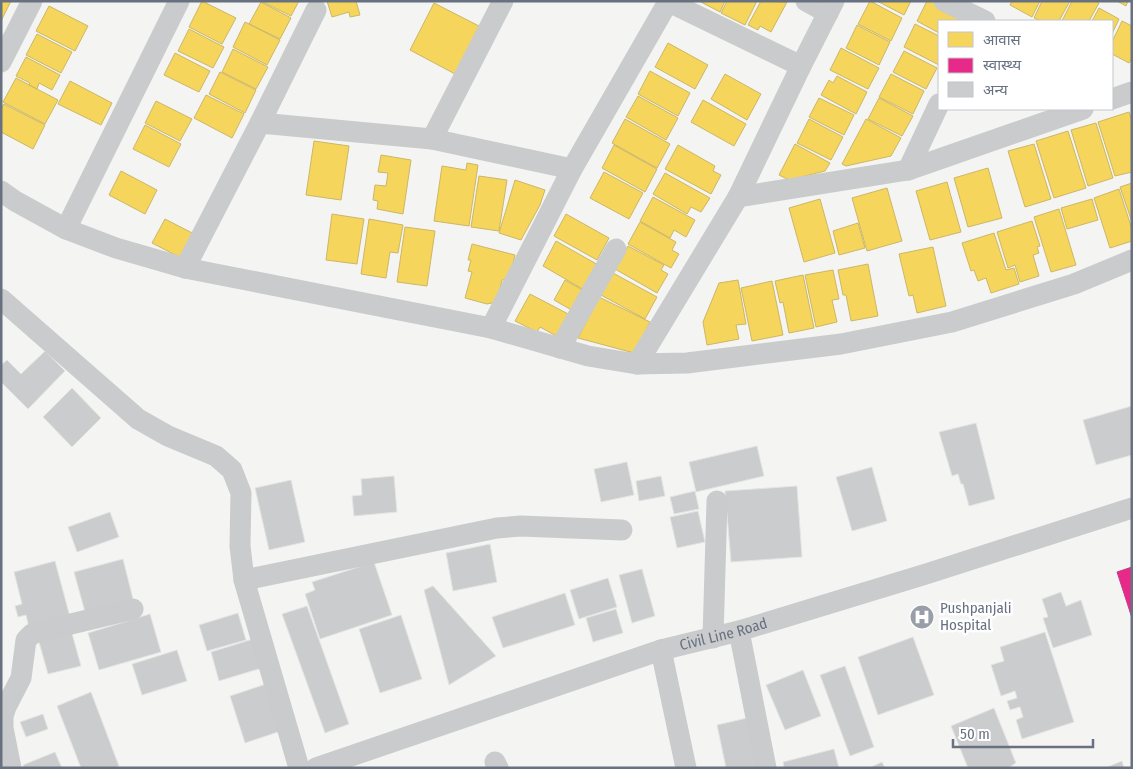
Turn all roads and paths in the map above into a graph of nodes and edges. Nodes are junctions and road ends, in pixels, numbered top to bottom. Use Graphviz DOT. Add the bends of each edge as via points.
graph roads {
  1 [pos="32,1"];
  2 [pos="179,1"];
  3 [pos="503,1"];
  4 [pos="806,1"];
  5 [pos="944,1"];
  6 [pos="668,2"];
  7 [pos="831,7"];
  8 [pos="316,10"];
  9 [pos="980,20"];
  10 [pos="1,62"];
  11 [pos="801,66"];
  12 [pos="938,106"];
  13 [pos="1080,110"];
  14 [pos="260,123"];
  15 [pos="432,139"];
  16 [pos="572,169"];
  17 [pos="908,170"];
  18 [pos="1,191"];
  19 [pos="738,197"];
  20 [pos="66,229"];
  21 [pos="616,249"];
  22 [pos="1132,260"];
  23 [pos="185,268"];
  24 [pos="1,299"];
  25 [pos="491,328"];
  26 [pos="560,348"];
  27 [pos="637,364"];
  28 [pos="717,501"];
  29 [pos="1132,508"];
  30 [pos="622,530"];
  31 [pos="244,580"];
  32 [pos="133,609"];
  33 [pos="739,631"];
  34 [pos="713,638"];
  35 [pos="661,650"];
  36 [pos="11,768"];
  37 [pos="299,768"];
  38 [pos="316,768"];
  39 [pos="686,768"];
  40 [pos="766,768"];
  1 -- 10 [label="street"];
  2 -- 20 [label="street"];
  3 -- 15 [label="street"];
  4 -- 7 [label="street"];
  5 -- 9 [label="street"];
  6 -- 11 [label="street"];
  6 -- 16 [label="street"];
  7 -- 11 [label="street"];
  8 -- 14 [label="street"];
  11 -- 19 [label="street"];
  12 -- 17 [label="street"];
  13 -- 17 [label="street"];
  14 -- 15 [label="street"];
  14 -- 23 [label="street"];
  15 -- 16 [label="street"];
  16 -- 25 [label="street"];
  17 -- 19 [label="street"];
  18 -- 20 [label="street"];
  19 -- 27 [label="street"];
  20 -- 23 [label="street"];
  21 -- 26 [label="street"];
  22 -- 27 [label="street" via="1074,284 952,322 841,344 687,363"];
  23 -- 25 [label="street"];
  24 -- 31 [label="street" via="138,419 168,436 216,456 232,470 241,493 240,546"];
  25 -- 26 [label="street"];
  26 -- 27 [label="street"];
  28 -- 34 [label="street"];
  29 -- 33 [label="street, Civil Line Road"];
  30 -- 31 [label="street" via="497,528"];
  31 -- 37 [label="street"];
  32 -- 36 [label="street" via="38,632 26,640 21,678 3,716"];
  33 -- 34 [label="street, Civil Line Road"];
  33 -- 40 [label="street"];
  34 -- 35 [label="street, Civil Line Road"];
  35 -- 38 [label="street, Civil Line Road"];
  35 -- 39 [label="street"];
}
